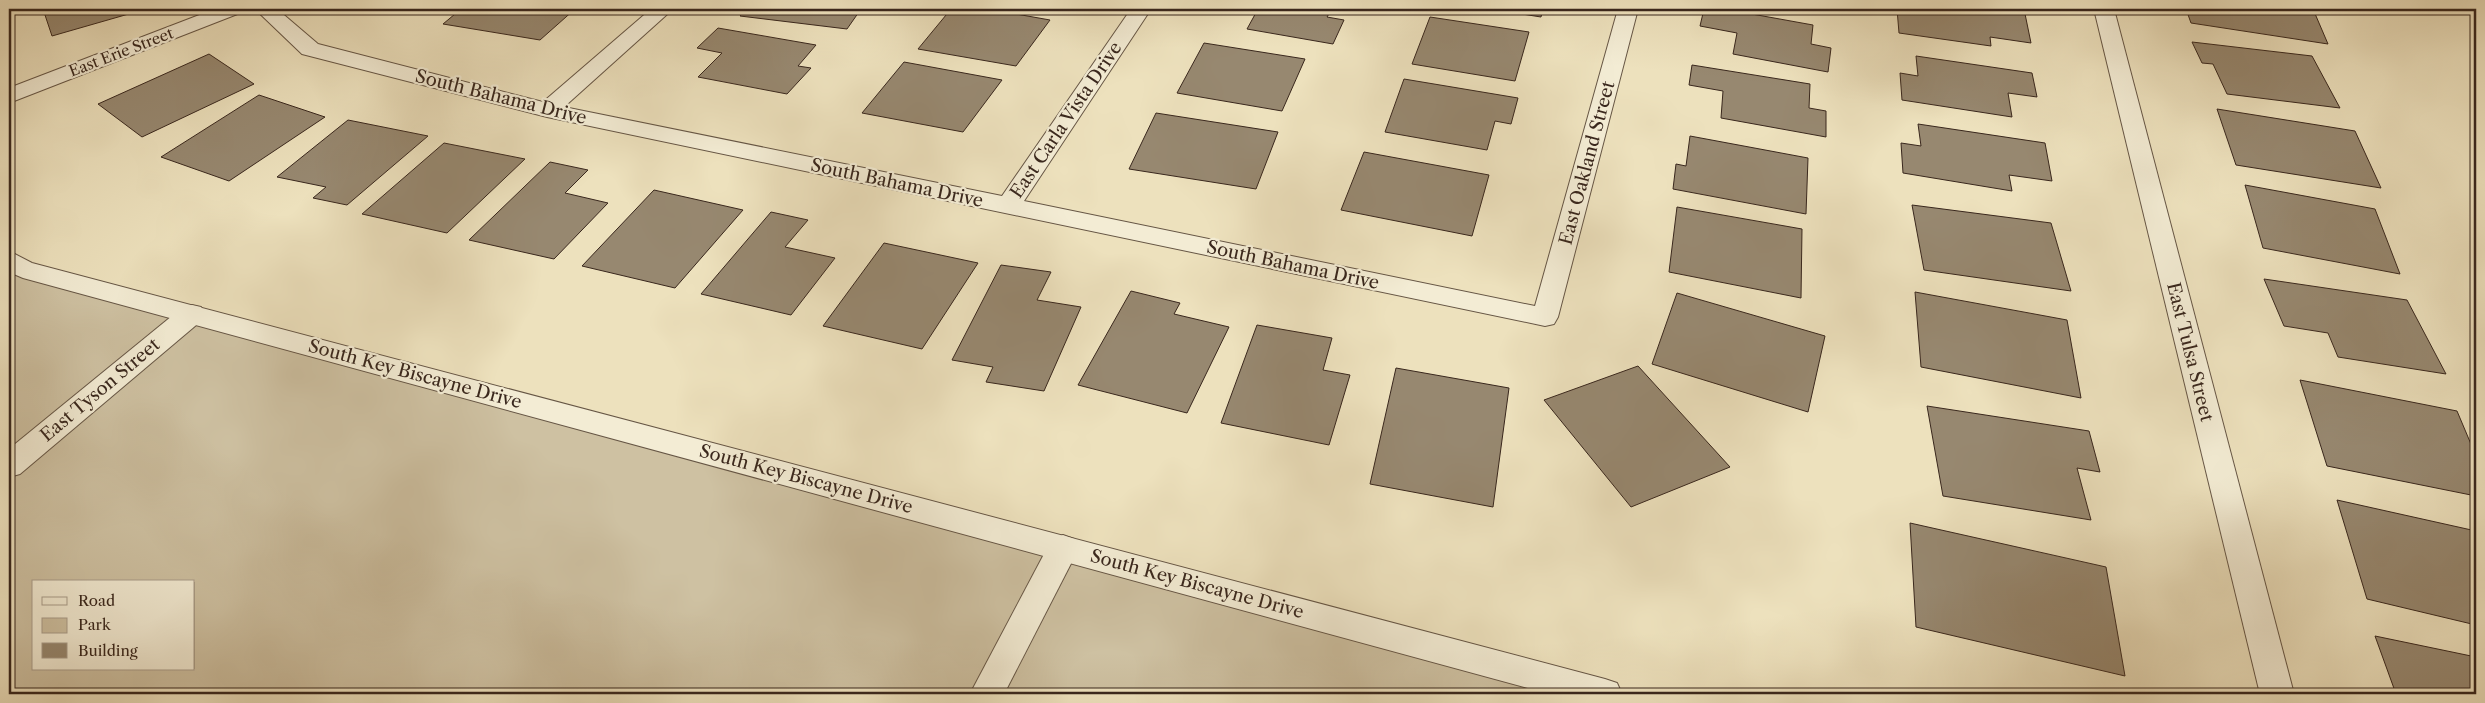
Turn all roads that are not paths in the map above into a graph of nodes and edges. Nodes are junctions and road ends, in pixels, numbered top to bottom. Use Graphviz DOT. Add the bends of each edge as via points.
graph roads {
  1 [pos="233,9"];
  2 [pos="265,9"];
  3 [pos="664,9"];
  4 [pos="1141,9"];
  5 [pos="1628,9"];
  6 [pos="2104,9"];
  7 [pos="9,96"];
  8 [pos="547,110"];
  9 [pos="1008,206"];
  10 [pos="9,260"];
  11 [pos="192,314"];
  12 [pos="1545,317"];
  13 [pos="9,466"];
  14 [pos="1063,548"];
  15 [pos="987,694"];
  16 [pos="1605,694"];
  17 [pos="2277,694"];
  1 -- 7 [label="street, East Erie Street"];
  2 -- 8 [label="street, South Bahama Drive" via="310,49"];
  3 -- 8 [label="street"];
  4 -- 9 [label="street, East Carla Vista Drive"];
  5 -- 12 [label="street, East Oakland Street"];
  6 -- 17 [label="street, East Tulsa Street"];
  8 -- 9 [label="street, South Bahama Drive"];
  9 -- 12 [label="street, South Bahama Drive"];
  10 -- 11 [label="street, South Key Biscayne Drive" via="23,269"];
  11 -- 13 [label="street, East Tyson Street"];
  11 -- 14 [label="street, South Key Biscayne Drive"];
  14 -- 15 [label="street"];
  14 -- 16 [label="street, South Key Biscayne Drive"];
}
